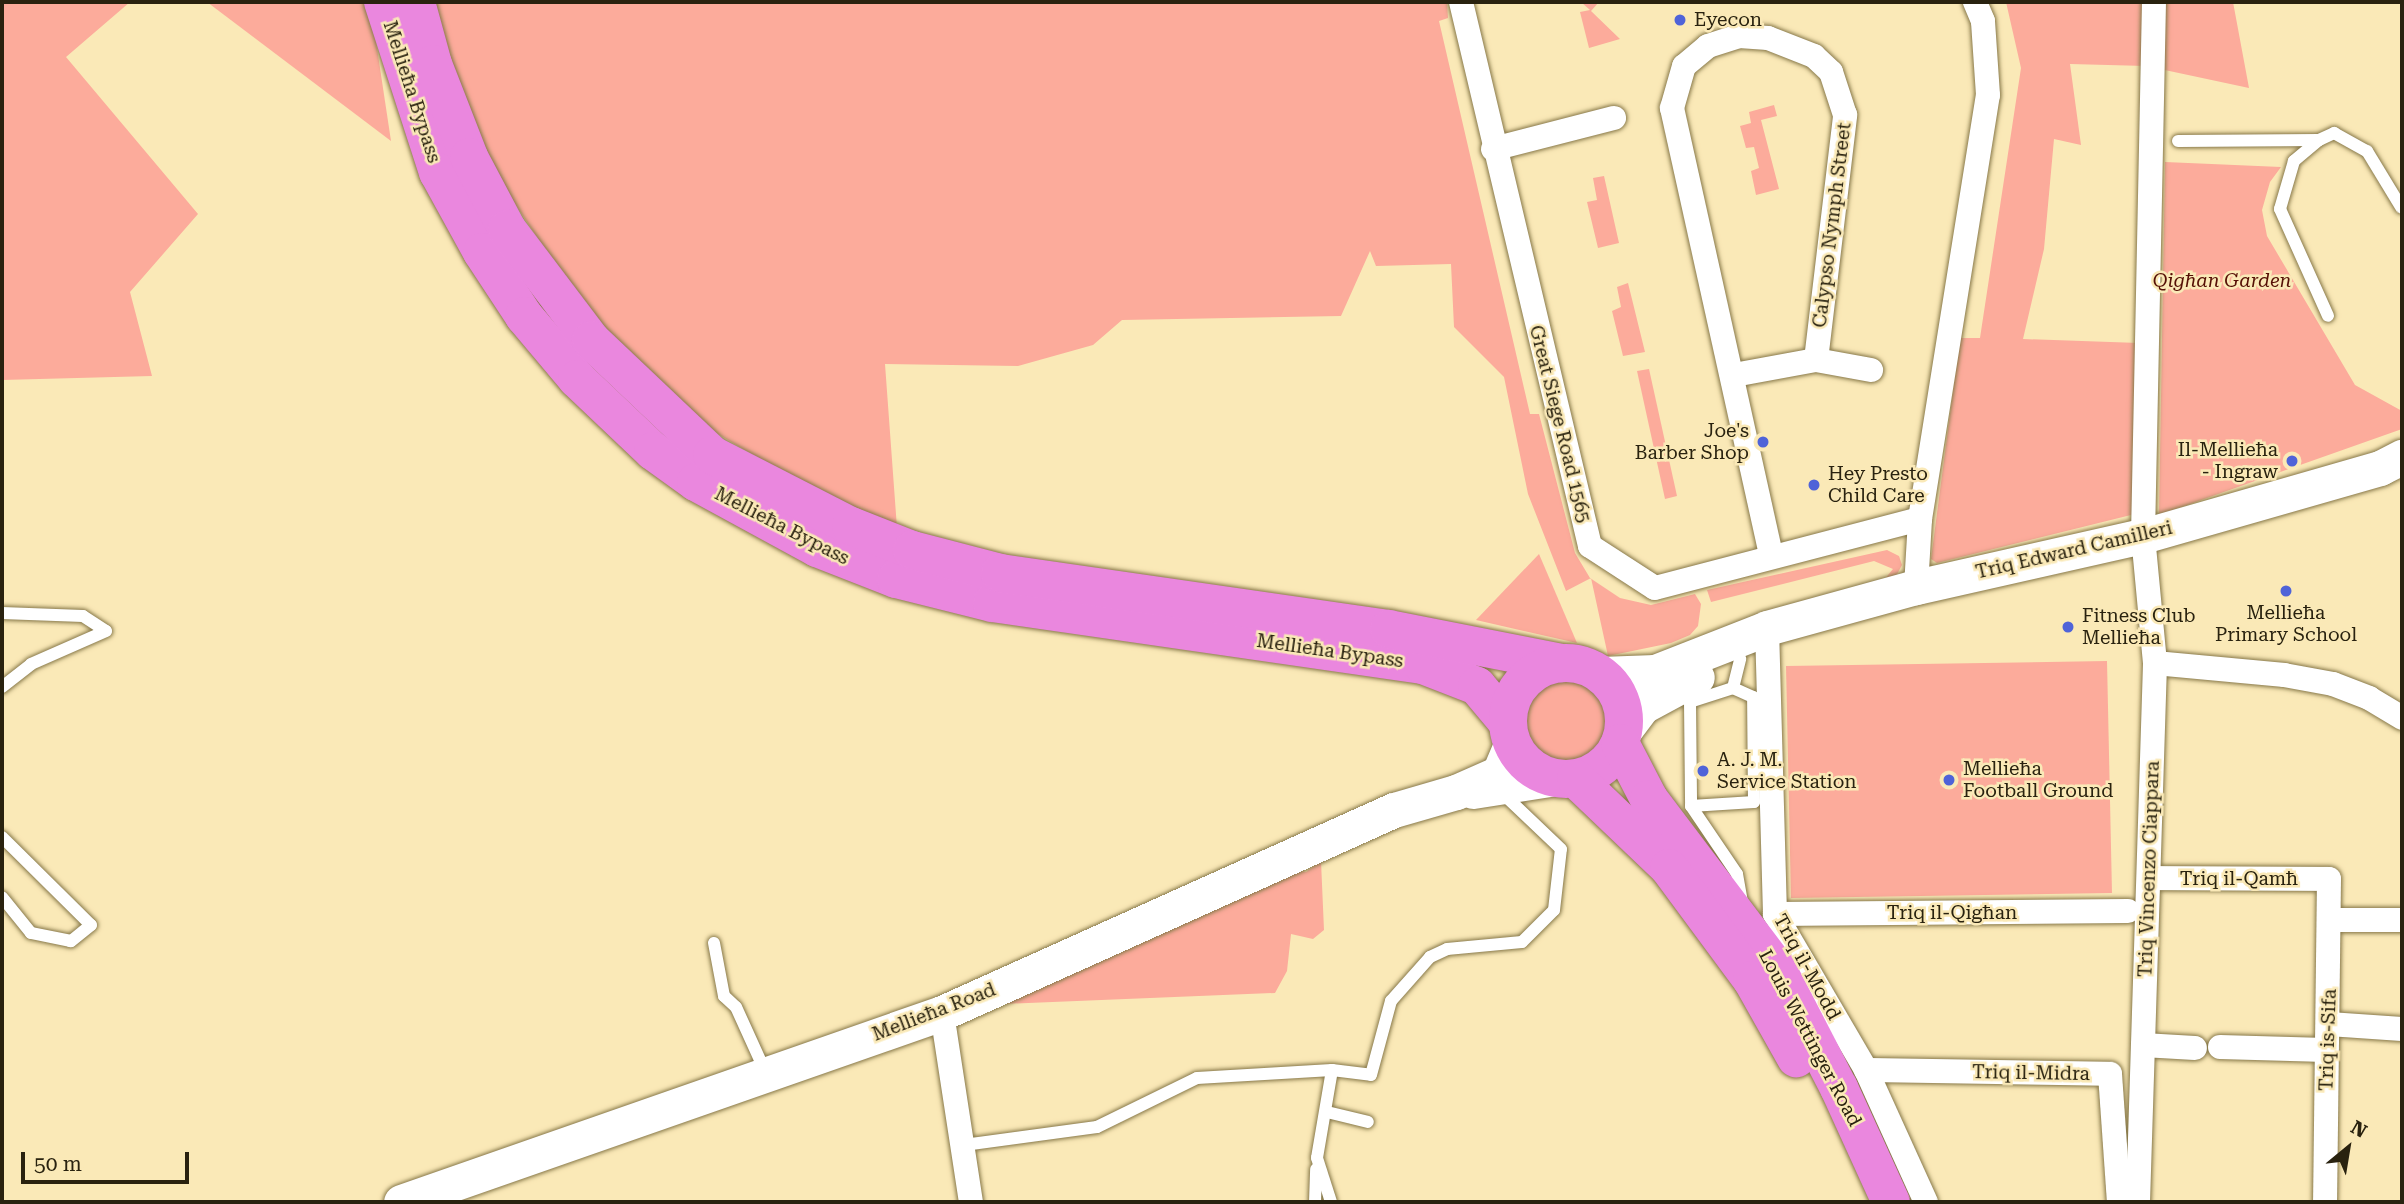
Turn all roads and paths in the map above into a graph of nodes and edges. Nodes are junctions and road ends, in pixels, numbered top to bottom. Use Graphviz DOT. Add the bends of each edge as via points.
graph roads {
  1 [pos="383,2"];
  2 [pos="416,2"];
  3 [pos="1461,2"];
  4 [pos="1975,2"];
  5 [pos="2154,2"];
  6 [pos="1614,118"];
  7 [pos="2319,140"];
  8 [pos="2178,141"];
  9 [pos="1493,149"];
  10 [pos="2402,207"];
  11 [pos="2328,316"];
  12 [pos="1816,360"];
  13 [pos="1871,370"];
  14 [pos="1734,375"];
  15 [pos="2395,464"];
  16 [pos="1920,519"];
  17 [pos="2143,536"];
  18 [pos="1771,556"];
  19 [pos="1916,587"];
  20 [pos="2,613"];
  21 [pos="1767,628"];
  22 [pos="1562,663"];
  23 [pos="2155,663"];
  24 [pos="1736,673"];
  25 [pos="1600,674"];
  26 [pos="2,687"];
  27 [pos="2402,718"];
  28 [pos="1510,733"];
  29 [pos="1622,737"];
  30 [pos="1566,778"];
  31 [pos="1497,788"];
  32 [pos="1456,792"];
  33 [pos="1691,806"];
  34 [pos="2,837"];
  35 [pos="2149,878"];
  36 [pos="2329,879"];
  37 [pos="2,897"];
  38 [pos="2129,911"];
  39 [pos="1760,918"];
  40 [pos="2331,920"];
  41 [pos="2402,920"];
  42 [pos="715,943"];
  43 [pos="943,1013"];
  44 [pos="2329,1024"];
  45 [pos="2402,1029"];
  46 [pos="2143,1045"];
  47 [pos="2220,1047"];
  48 [pos="2195,1048"];
  49 [pos="2326,1050"];
  50 [pos="1332,1070"];
  51 [pos="1866,1070"];
  52 [pos="765,1072"];
  53 [pos="1327,1112"];
  54 [pos="1368,1122"];
  55 [pos="964,1144"];
  56 [pos="1317,1158"];
  57 [pos="401,1202"];
  58 [pos="971,1202"];
  59 [pos="1314,1202"];
  60 [pos="1331,1202"];
  61 [pos="1863,1202"];
  62 [pos="1891,1202"];
  63 [pos="1926,1202"];
  64 [pos="2119,1202"];
  65 [pos="2138,1202"];
  66 [pos="2325,1202"];
  1 -- 28 [label="highway, Mellieħa Bypass" via="438,172 489,263 524,316 577,379 653,451 696,482 817,548 896,579 992,603 1423,665 1476,686"];
  2 -- 22 [label="highway, Mellieħa Bypass" via="433,64 469,157 507,229 591,340 712,455 851,526 912,550 1000,573 1389,629"];
  3 -- 9 [label="street, Great Siege Road 1565"];
  4 -- 16 [label="street" via="1983,21 1987,95"];
  5 -- 17 [label="street, Triq Vincenzo Ciappara"];
  6 -- 9 [label="street"];
  7 -- 8 [label="lane"];
  7 -- 10 [label="lane" via="2334,133 2367,151"];
  7 -- 11 [label="lane" via="2294,161 2280,209"];
  9 -- 18 [label="street, Great Siege Road 1565" via="1590,547 1655,588"];
  12 -- 13 [label="street"];
  12 -- 14 [label="street"];
  12 -- 14 [label="street, Calypso Nymph Street" via="1845,115 1831,72 1814,56 1768,38 1740,36 1708,46 1684,66 1672,108"];
  14 -- 18 [label="street, Calypso Nymph Street"];
  15 -- 17 [label="main road, Triq Edward Camilleri"];
  16 -- 18 [label="street, Great Siege Road 1565"];
  16 -- 19 [label="street"];
  17 -- 19 [label="main road, Triq Edward Camilleri"];
  17 -- 23 [label="street, Triq Vincenzo Ciappara"];
  19 -- 21 [label="main road, Triq Edward Camilleri"];
  20 -- 26 [label="lane" via="83,616 106,631 31,664"];
  21 -- 24 [label="main road"];
  21 -- 25 [label="main road, Triq Edward Camilleri" via="1655,672"];
  21 -- 39 [label="street, Triq il-Modd"];
  22 -- 25 [label="highway" via="1576,663"];
  22 -- 28 [label="highway" via="1539,669 1523,681 1512,699"];
  23 -- 27 [label="street" via="2333,684"];
  23 -- 35 [label="street, Triq Vincenzo Ciappara"];
  24 -- 29 [label="main road" via="1660,693 1643,706"];
  24 -- 33 [label="lane" via="1690,702"];
  24 -- 33 [label="lane" via="1753,697 1754,802"];
  25 -- 29 [label="highway" via="1617,692"];
  28 -- 30 [label="highway" via="1537,772"];
  28 -- 32 [label="main road, Mellieħa Road" via="1499,773"];
  29 -- 30 [label="highway" via="1609,762"];
  29 -- 39 [label="highway, Louis Wettinger Road" via="1649,799"];
  30 -- 31 [label="main road, Mellieħa Road"];
  30 -- 61 [label="highway, Louis Wettinger Road" via="1669,868 1752,980 1800,1065"];
  31 -- 32 [label="main road, Mellieħa Road"];
  31 -- 50 [label="lane" via="1561,849 1554,910 1536,933 1522,942 1447,949 1430,957 1391,1001 1371,1075"];
  32 -- 43 [label="main road, Mellieħa Road" via="1394,810"];
  33 -- 39 [label="lane"];
  34 -- 37 [label="lane" via="91,925 71,941 32,933"];
  35 -- 36 [label="street, Triq il-Qamħ"];
  35 -- 46 [label="street, Triq Vincenzo Ciappara"];
  36 -- 40 [label="street, Triq is-Sifa"];
  38 -- 39 [label="street, Triq il-Qigħan"];
  39 -- 51 [label="street, Triq il-Modd"];
  39 -- 62 [label="highway, Louis Wettinger Road" via="1777,968 1839,1087"];
  40 -- 41 [label="street"];
  40 -- 44 [label="street, Triq is-Sifa"];
  42 -- 52 [label="lane" via="724,996 736,1007"];
  43 -- 52 [label="main road, Mellieħa Road"];
  43 -- 55 [label="street"];
  44 -- 45 [label="street"];
  44 -- 49 [label="street, Triq is-Sifa"];
  46 -- 48 [label="street"];
  46 -- 65 [label="street, Triq Vincenzo Ciappara"];
  47 -- 49 [label="street"];
  49 -- 66 [label="street, Triq is-Sifa"];
  50 -- 53 [label="lane"];
  50 -- 55 [label="lane" via="1197,1078 1097,1127"];
  51 -- 63 [label="street, Triq il-Modd"];
  51 -- 64 [label="street, Triq il-Midra" via="2110,1074"];
  52 -- 57 [label="main road, Mellieħa Road"];
  53 -- 54 [label="lane"];
  53 -- 56 [label="lane"];
  55 -- 58 [label="street"];
  56 -- 59 [label="lane"];
  56 -- 60 [label="lane"];
}
